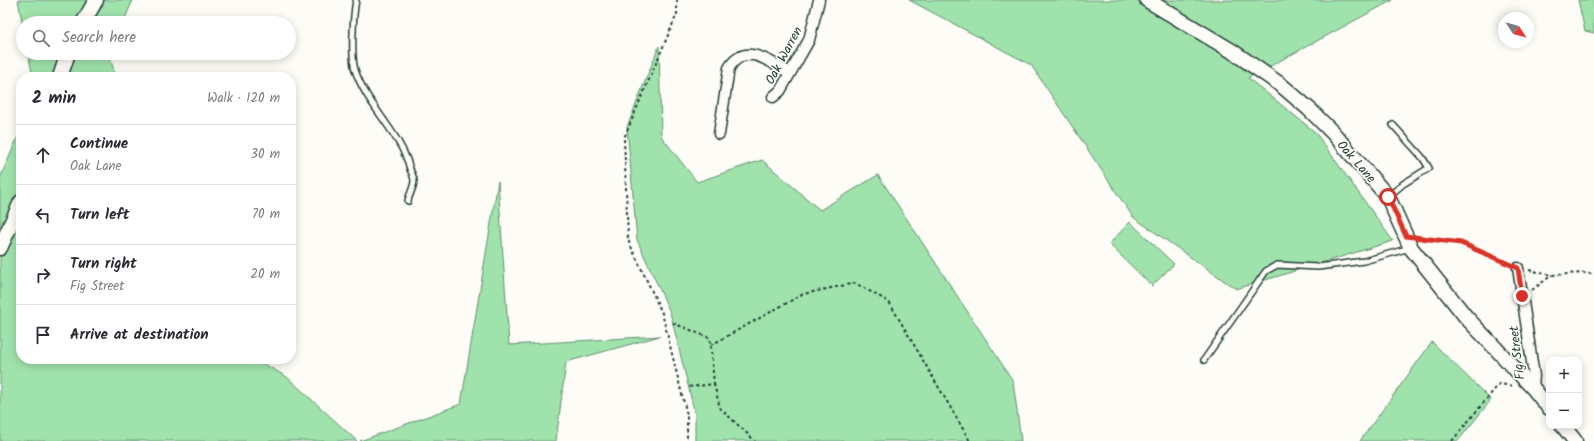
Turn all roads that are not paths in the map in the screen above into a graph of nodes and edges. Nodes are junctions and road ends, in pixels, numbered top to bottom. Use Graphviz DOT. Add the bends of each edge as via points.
graph roads {
  1 [pos="96,0"];
  2 [pos="356,0"];
  3 [pos="819,0"];
  4 [pos="1147,0"];
  5 [pos="87,16"];
  6 [pos="66,60"];
  7 [pos="62,72"];
  8 [pos="790,73"];
  9 [pos="773,97"];
  10 [pos="1393,125"];
  11 [pos="719,134"];
  12 [pos="1388,197"];
  13 [pos="408,201"];
  14 [pos="16,213"];
  15 [pos="1408,242"];
  16 [pos="0,248"];
  17 [pos="1518,268"];
  18 [pos="1204,360"];
  19 [pos="1533,388"];
  20 [pos="1546,404"];
  21 [pos="1565,429"];
  22 [pos="1575,441"];
  1 -- 5 [label="street"];
  2 -- 13 [label="lane" via="353,59 365,92 408,162 414,181"];
  3 -- 8 [label="street, Oak Warren" via="809,40"];
  4 -- 12 [label="street, Oak Lane" via="1281,85 1333,134"];
  6 -- 7 [label="street"];
  8 -- 9 [label="street, Oak Warren" via="780,91"];
  8 -- 11 [label="street" via="756,55 748,54 734,60 728,68"];
  10 -- 12 [label="lane" via="1429,168"];
  12 -- 15 [label="street, Oak Lane"];
  14 -- 16 [label="street"];
  15 -- 18 [label="lane" via="1364,261 1318,267 1277,265 1266,271"];
  15 -- 19 [label="street, Oak Lane" via="1466,317"];
  17 -- 19 [label="street, Fig Street" via="1534,376"];
  19 -- 20 [label="street, Oak Lane"];
  21 -- 22 [label="street"];
}
